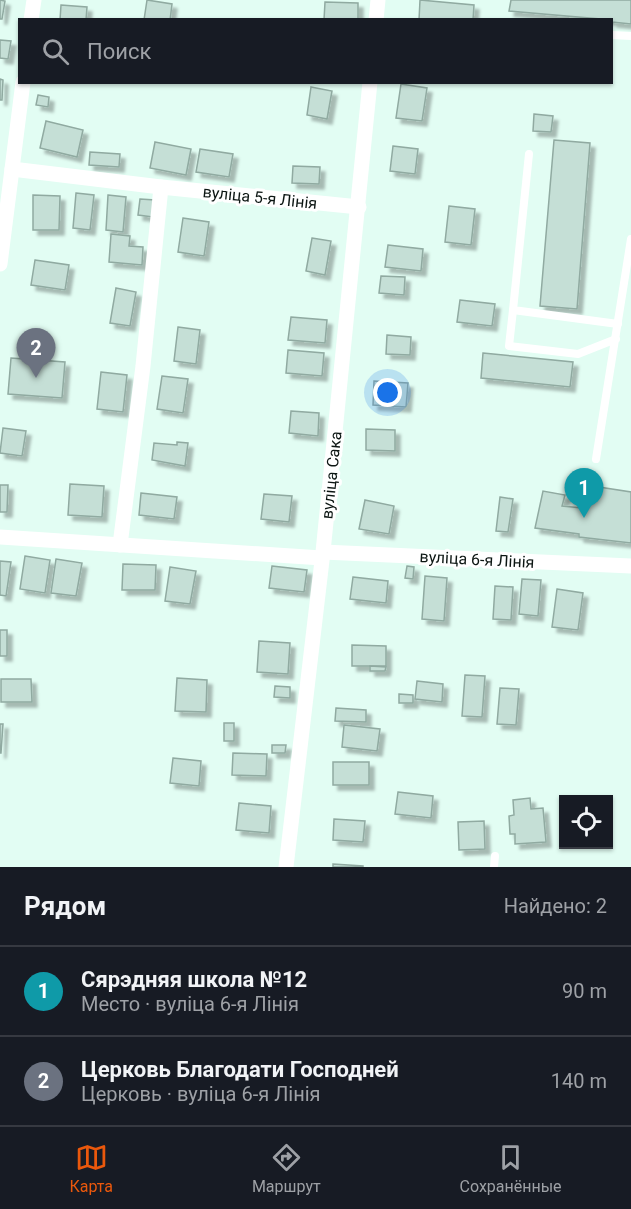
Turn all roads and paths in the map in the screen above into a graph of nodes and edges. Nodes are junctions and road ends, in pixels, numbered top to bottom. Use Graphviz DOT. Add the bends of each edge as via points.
graph roads {
  1 [pos="34,0"];
  2 [pos="378,0"];
  3 [pos="31,18"];
  4 [pos="376,18"];
  5 [pos="613,35"];
  6 [pos="631,36"];
  7 [pos="23,84"];
  8 [pos="370,84"];
  9 [pos="529,154"];
  10 [pos="12,169"];
  11 [pos="161,187"];
  12 [pos="359,207"];
  13 [pos="631,238"];
  14 [pos="0,264"];
  15 [pos="513,310"];
  16 [pos="618,324"];
  17 [pos="616,339"];
  18 [pos="596,459"];
  19 [pos="0,537"];
  20 [pos="120,545"];
  21 [pos="323,555"];
  22 [pos="631,566"];
  23 [pos="495,856"];
  24 [pos="286,867"];
  25 [pos="494,867"];
  1 -- 3 [label="street"];
  2 -- 4 [label="street"];
  5 -- 6 [label="lane"];
  7 -- 10 [label="street"];
  8 -- 12 [label="street, вуліца Сака"];
  9 -- 15 [label="lane"];
  10 -- 11 [label="street, вуліца 5-я Лінія"];
  10 -- 14 [label="street"];
  11 -- 12 [label="street, вуліца 5-я Лінія"];
  11 -- 20 [label="street"];
  12 -- 21 [label="street, вуліца Сака"];
  13 -- 16 [label="lane"];
  15 -- 16 [label="lane"];
  15 -- 17 [label="lane" via="509,346 578,354"];
  16 -- 17 [label="lane"];
  17 -- 18 [label="lane"];
  19 -- 20 [label="street, вуліца 6-я Лінія"];
  20 -- 21 [label="street, вуліца 6-я Лінія"];
  21 -- 22 [label="street, вуліца 6-я Лінія"];
  21 -- 24 [label="street, вуліца Сака"];
  23 -- 25 [label="lane"];
}
